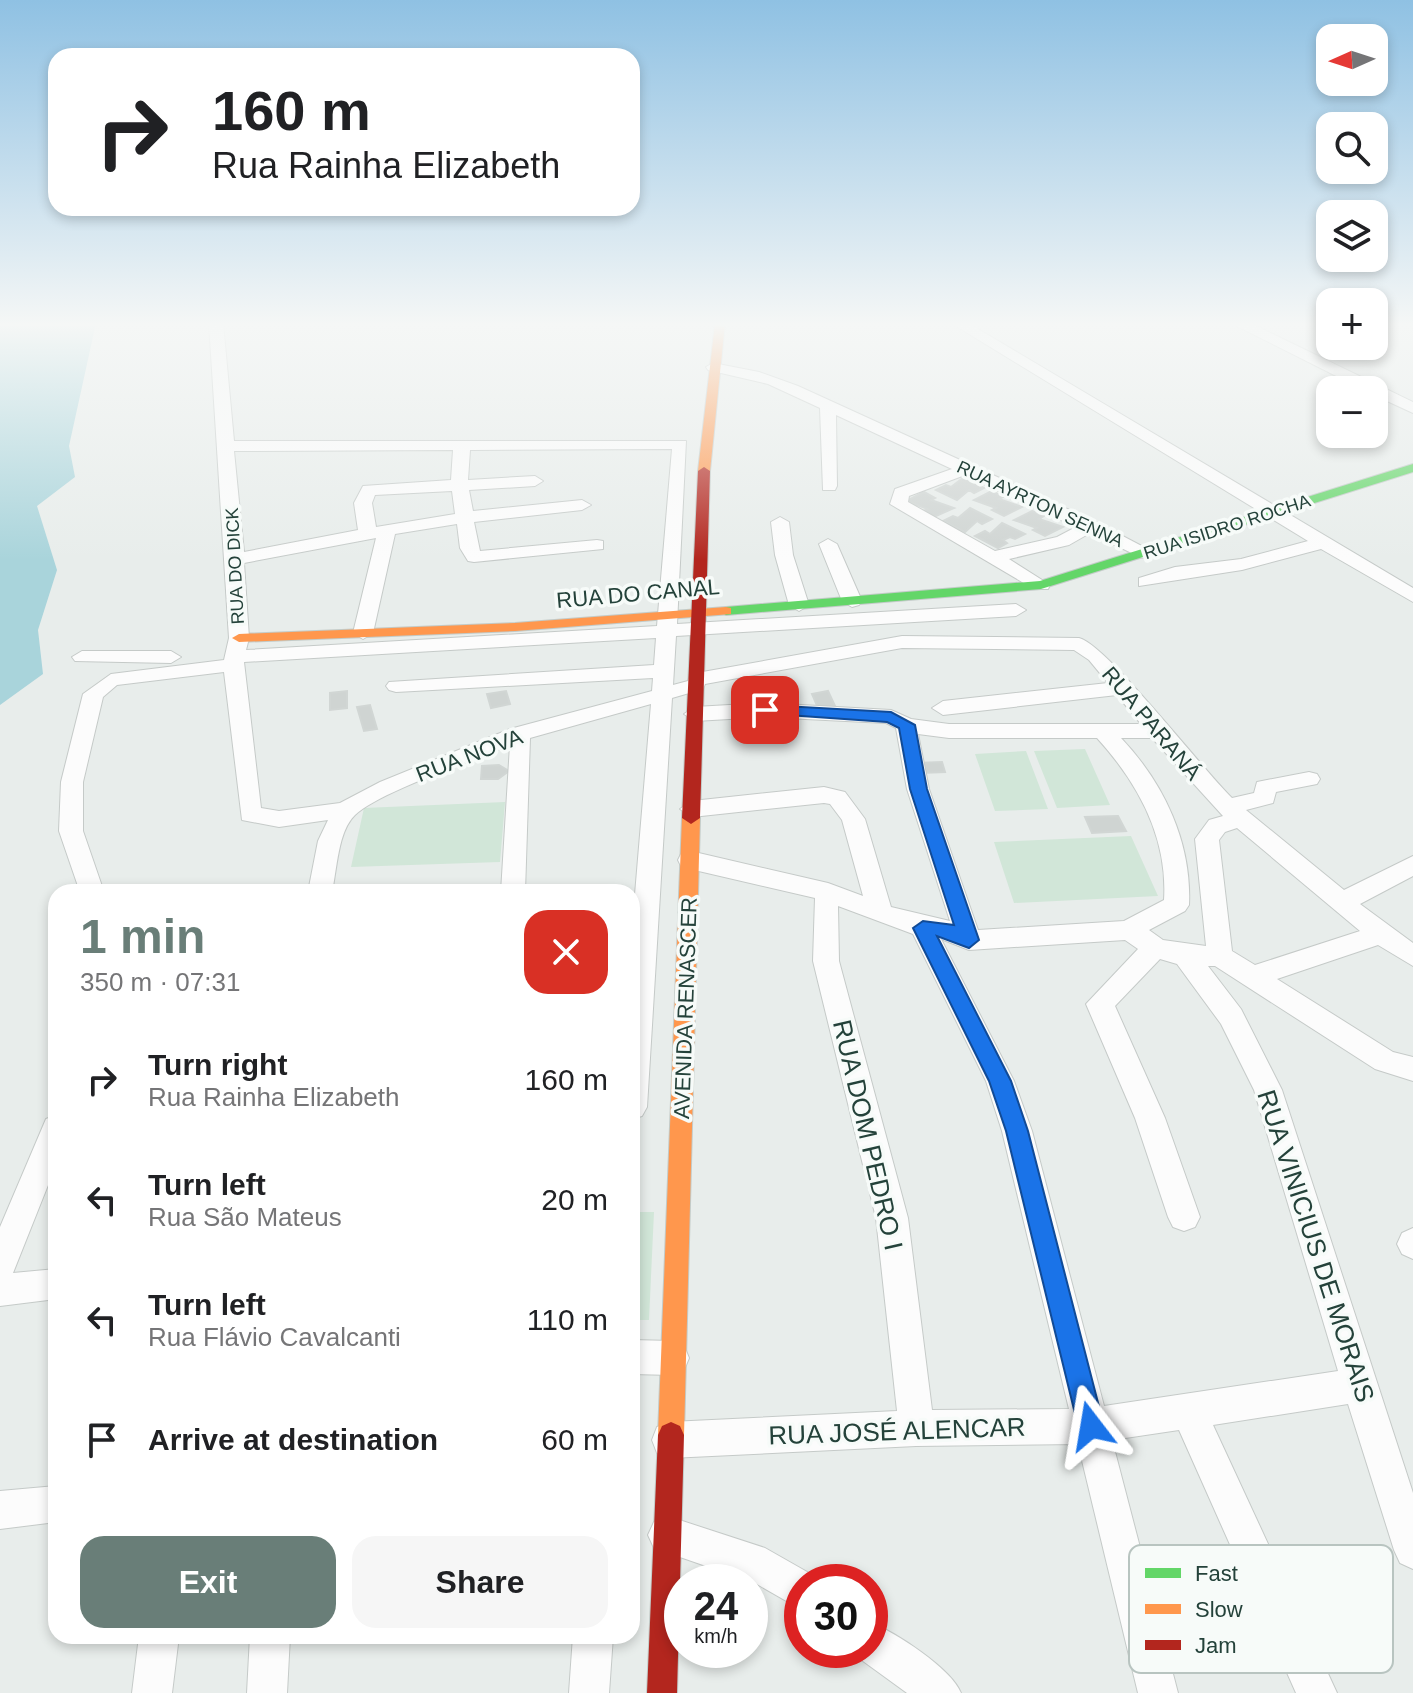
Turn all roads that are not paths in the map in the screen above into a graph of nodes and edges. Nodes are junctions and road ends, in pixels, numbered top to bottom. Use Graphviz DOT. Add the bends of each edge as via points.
graph roads {
  1 [pos="223,402"];
  2 [pos="709,402"];
  3 [pos="818,402"];
  4 [pos="1091,402"];
  5 [pos="828,407"];
  6 [pos="705,442"];
  7 [pos="678,443"];
  8 [pos="462,444"];
  9 [pos="227,446"];
  10 [pos="1413,468"];
  11 [pos="966,469"];
  12 [pos="535,481"];
  13 [pos="460,485"];
  14 [pos="829,486"];
  15 [pos="401,487"];
  16 [pos="582,505"];
  17 [pos="1275,511"];
  18 [pos="464,520"];
  19 [pos="780,522"];
  20 [pos="412,526"];
  21 [pos="1090,526"];
  22 [pos="377,533"];
  23 [pos="1325,542"];
  24 [pos="828,544"];
  25 [pos="597,545"];
  26 [pos="1146,553"];
  27 [pos="993,557"];
  28 [pos="235,559"];
  29 [pos="1146,582"];
  30 [pos="1041,585"];
  31 [pos="1002,591"];
  32 [pos="1413,596"];
  33 [pos="852,601"];
  34 [pos="799,605"];
  35 [pos="1016,610"];
  36 [pos="698,620"];
  37 [pos="668,622"];
  38 [pos="363,633"];
  39 [pos="1046,642"];
  40 [pos="235,653"];
  41 [pos="82,657"];
  42 [pos="664,682"];
  43 [pos="696,682"];
  44 [pos="396,686"];
  45 [pos="1121,688"];
  46 [pos="943,708"];
  47 [pos="695,714"];
  48 [pos="906,725"];
  49 [pos="1103,731"];
  50 [pos="1156,731"];
  51 [pos="518,734"];
  52 [pos="1309,779"];
  53 [pos="249,808"];
  54 [pos="692,809"];
  55 [pos="345,810"];
  56 [pos="1234,813"];
  57 [pos="1210,830"];
  58 [pos="1167,832"];
  59 [pos="690,860"];
  60 [pos="1413,865"];
  61 [pos="89,884"];
  62 [pos="322,884"];
  63 [pos="513,884"];
  64 [pos="828,892"];
  65 [pos="1342,902"];
  66 [pos="880,913"];
  67 [pos="923,928"];
  68 [pos="1130,930"];
  69 [pos="1380,934"];
  70 [pos="969,940"];
  71 [pos="1155,948"];
  72 [pos="1186,956"];
  73 [pos="1220,956"];
  74 [pos="1413,956"];
  75 [pos="1252,976"];
  76 [pos="640,1001"];
  77 [pos="1413,1069"];
  78 [pos="48,1148"];
  79 [pos="1184,1217"];
  80 [pos="0,1266"];
  81 [pos="48,1285"];
  82 [pos="0,1290"];
  83 [pos="640,1357"];
  84 [pos="672,1358"];
  85 [pos="1360,1385"];
  86 [pos="1189,1413"];
  87 [pos="1091,1426"];
  88 [pos="916,1428"];
  89 [pos="670,1440"];
  90 [pos="48,1505"];
  91 [pos="0,1510"];
  92 [pos="667,1535"];
  93 [pos="1249,1545"];
  94 [pos="1413,1550"];
  95 [pos="1129,1577"];
  96 [pos="784,1579"];
  97 [pos="158,1644"];
  98 [pos="270,1644"];
  99 [pos="592,1644"];
  100 [pos="888,1655"];
  101 [pos="1153,1673"];
  102 [pos="1308,1673"];
  103 [pos="152,1693"];
  104 [pos="267,1693"];
  105 [pos="589,1693"];
  106 [pos="662,1693"];
  107 [pos="941,1693"];
  108 [pos="1158,1693"];
  109 [pos="1317,1693"];
  1 -- 9 [label="street, RUA DO DICK"];
  2 -- 6 [label="street, AVENIDA RENASCER"];
  3 -- 5 [label="street, RUA AYRTON SENNA"];
  4 -- 17 [label="street"];
  5 -- 11 [label="street, RUA AYRTON SENNA"];
  5 -- 14 [label="street"];
  6 -- 7 [label="street"];
  6 -- 36 [label="street, AVENIDA RENASCER"];
  7 -- 8 [label="street"];
  7 -- 37 [label="street, AVENIDA RENASCER"];
  8 -- 9 [label="street"];
  8 -- 13 [label="street"];
  9 -- 28 [label="street, RUA DO DICK"];
  10 -- 17 [label="street, RUA ISIDRO ROCHA"];
  11 -- 21 [label="street, RUA AYRTON SENNA"];
  11 -- 27 [label="street" via="901,493 899,504"];
  12 -- 13 [label="street"];
  13 -- 15 [label="street"];
  13 -- 18 [label="street"];
  15 -- 20 [label="street"];
  15 -- 22 [label="street" via="369,490 364,496"];
  16 -- 18 [label="street"];
  17 -- 23 [label="street"];
  17 -- 26 [label="street, RUA ISIDRO ROCHA"];
  18 -- 20 [label="street"];
  18 -- 25 [label="street" via="474,557"];
  19 -- 34 [label="street"];
  20 -- 22 [label="street"];
  21 -- 26 [label="street, RUA AYRTON SENNA"];
  21 -- 27 [label="street" via="1063,541"];
  22 -- 28 [label="street"];
  22 -- 38 [label="street"];
  23 -- 29 [label="street"];
  23 -- 32 [label="street"];
  24 -- 33 [label="street"];
  26 -- 30 [label="street, RUA ISIDRO ROCHA"];
  27 -- 30 [label="street"];
  28 -- 40 [label="street, RUA DO DICK"];
  30 -- 31 [label="street, RUA DO CANAL"];
  31 -- 33 [label="street, RUA DO CANAL"];
  31 -- 35 [label="street"];
  33 -- 34 [label="street, RUA DO CANAL"];
  34 -- 36 [label="street, RUA DO CANAL"];
  35 -- 36 [label="street"];
  35 -- 39 [label="street"];
  36 -- 37 [label="street"];
  36 -- 43 [label="street, AVENIDA RENASCER"];
  37 -- 38 [label="street, RUA DO CANAL"];
  37 -- 40 [label="street"];
  37 -- 42 [label="street, AVENIDA RENASCER"];
  38 -- 40 [label="street, RUA DO CANAL"];
  39 -- 43 [label="street, RUA PARANÁ" via="902,642"];
  39 -- 45 [label="street, RUA PARANÁ" via="1088,649"];
  40 -- 41 [label="street" via="145,660"];
  40 -- 53 [label="street, RUA DO DICK"];
  40 -- 61 [label="street" via="111,680 93,694 72,782 71,831"];
  42 -- 43 [label="street, RUA NOVA"];
  42 -- 44 [label="street"];
  42 -- 51 [label="street, RUA NOVA"];
  42 -- 76 [label="street, AVENIDA RENASCER"];
  43 -- 47 [label="street, AVENIDA RENASCER"];
  45 -- 46 [label="street"];
  45 -- 50 [label="street, RUA PARANÁ"];
  47 -- 48 [label="street" via="856,714 891,717"];
  47 -- 54 [label="street, AVENIDA RENASCER"];
  48 -- 49 [label="street" via="949,731"];
  48 -- 70 [label="street" via="918,789"];
  49 -- 50 [label="street"];
  49 -- 58 [label="street" via="1119,747"];
  50 -- 56 [label="street, RUA PARANÁ"];
  51 -- 55 [label="street, RUA NOVA"];
  51 -- 63 [label="street"];
  52 -- 56 [label="street" via="1265,787 1265,798"];
  53 -- 55 [label="street, RUA NOVA" via="250,814 265,819"];
  54 -- 59 [label="street, AVENIDA RENASCER"];
  54 -- 66 [label="street" via="837,797 853,819"];
  55 -- 62 [label="street" via="330,841"];
  56 -- 57 [label="street"];
  56 -- 65 [label="street, RUA PARANÁ"];
  57 -- 58 [label="street"];
  57 -- 73 [label="street" via="1207,845"];
  58 -- 68 [label="street" via="1177,876 1176,905"];
  59 -- 64 [label="street"];
  59 -- 84 [label="street, AVENIDA RENASCER"];
  60 -- 65 [label="street"];
  64 -- 66 [label="street"];
  64 -- 88 [label="street, RUA DOM PEDRO I" via="826,961 892,1218"];
  65 -- 69 [label="street, RUA PARANÁ"];
  66 -- 67 [label="street"];
  67 -- 70 [label="street" via="947,930"];
  67 -- 87 [label="street" via="1000,1081 1017,1131"];
  68 -- 70 [label="street"];
  68 -- 71 [label="street"];
  69 -- 74 [label="street, RUA PARANÁ"];
  69 -- 75 [label="street"];
  71 -- 72 [label="street"];
  71 -- 79 [label="street" via="1100,1004 1150,1118"];
  72 -- 73 [label="street"];
  72 -- 85 [label="street, RUA VINICIUS DE MORAIS" via="1231,1017 1268,1090"];
  73 -- 75 [label="street"];
  75 -- 77 [label="street" via="1385,1061"];
  78 -- 80 [label="street"];
  81 -- 82 [label="street"];
  83 -- 84 [label="street"];
  84 -- 89 [label="street, AVENIDA RENASCER"];
  85 -- 86 [label="street, RUA JOSÉ ALENCAR"];
  85 -- 94 [label="street, RUA VINICIUS DE MORAIS"];
  86 -- 87 [label="street, RUA JOSÉ ALENCAR"];
  86 -- 93 [label="street"];
  87 -- 88 [label="street, RUA JOSÉ ALENCAR"];
  87 -- 95 [label="street"];
  88 -- 89 [label="street, RUA JOSÉ ALENCAR"];
  89 -- 92 [label="street, AVENIDA RENASCER"];
  90 -- 91 [label="street"];
  92 -- 96 [label="street" via="765,1567"];
  92 -- 106 [label="street, AVENIDA RENASCER"];
  97 -- 103 [label="street"];
  98 -- 104 [label="street"];
  99 -- 105 [label="street"];
  100 -- 107 [label="street"];
  101 -- 108 [label="street"];
  102 -- 109 [label="street"];
}
